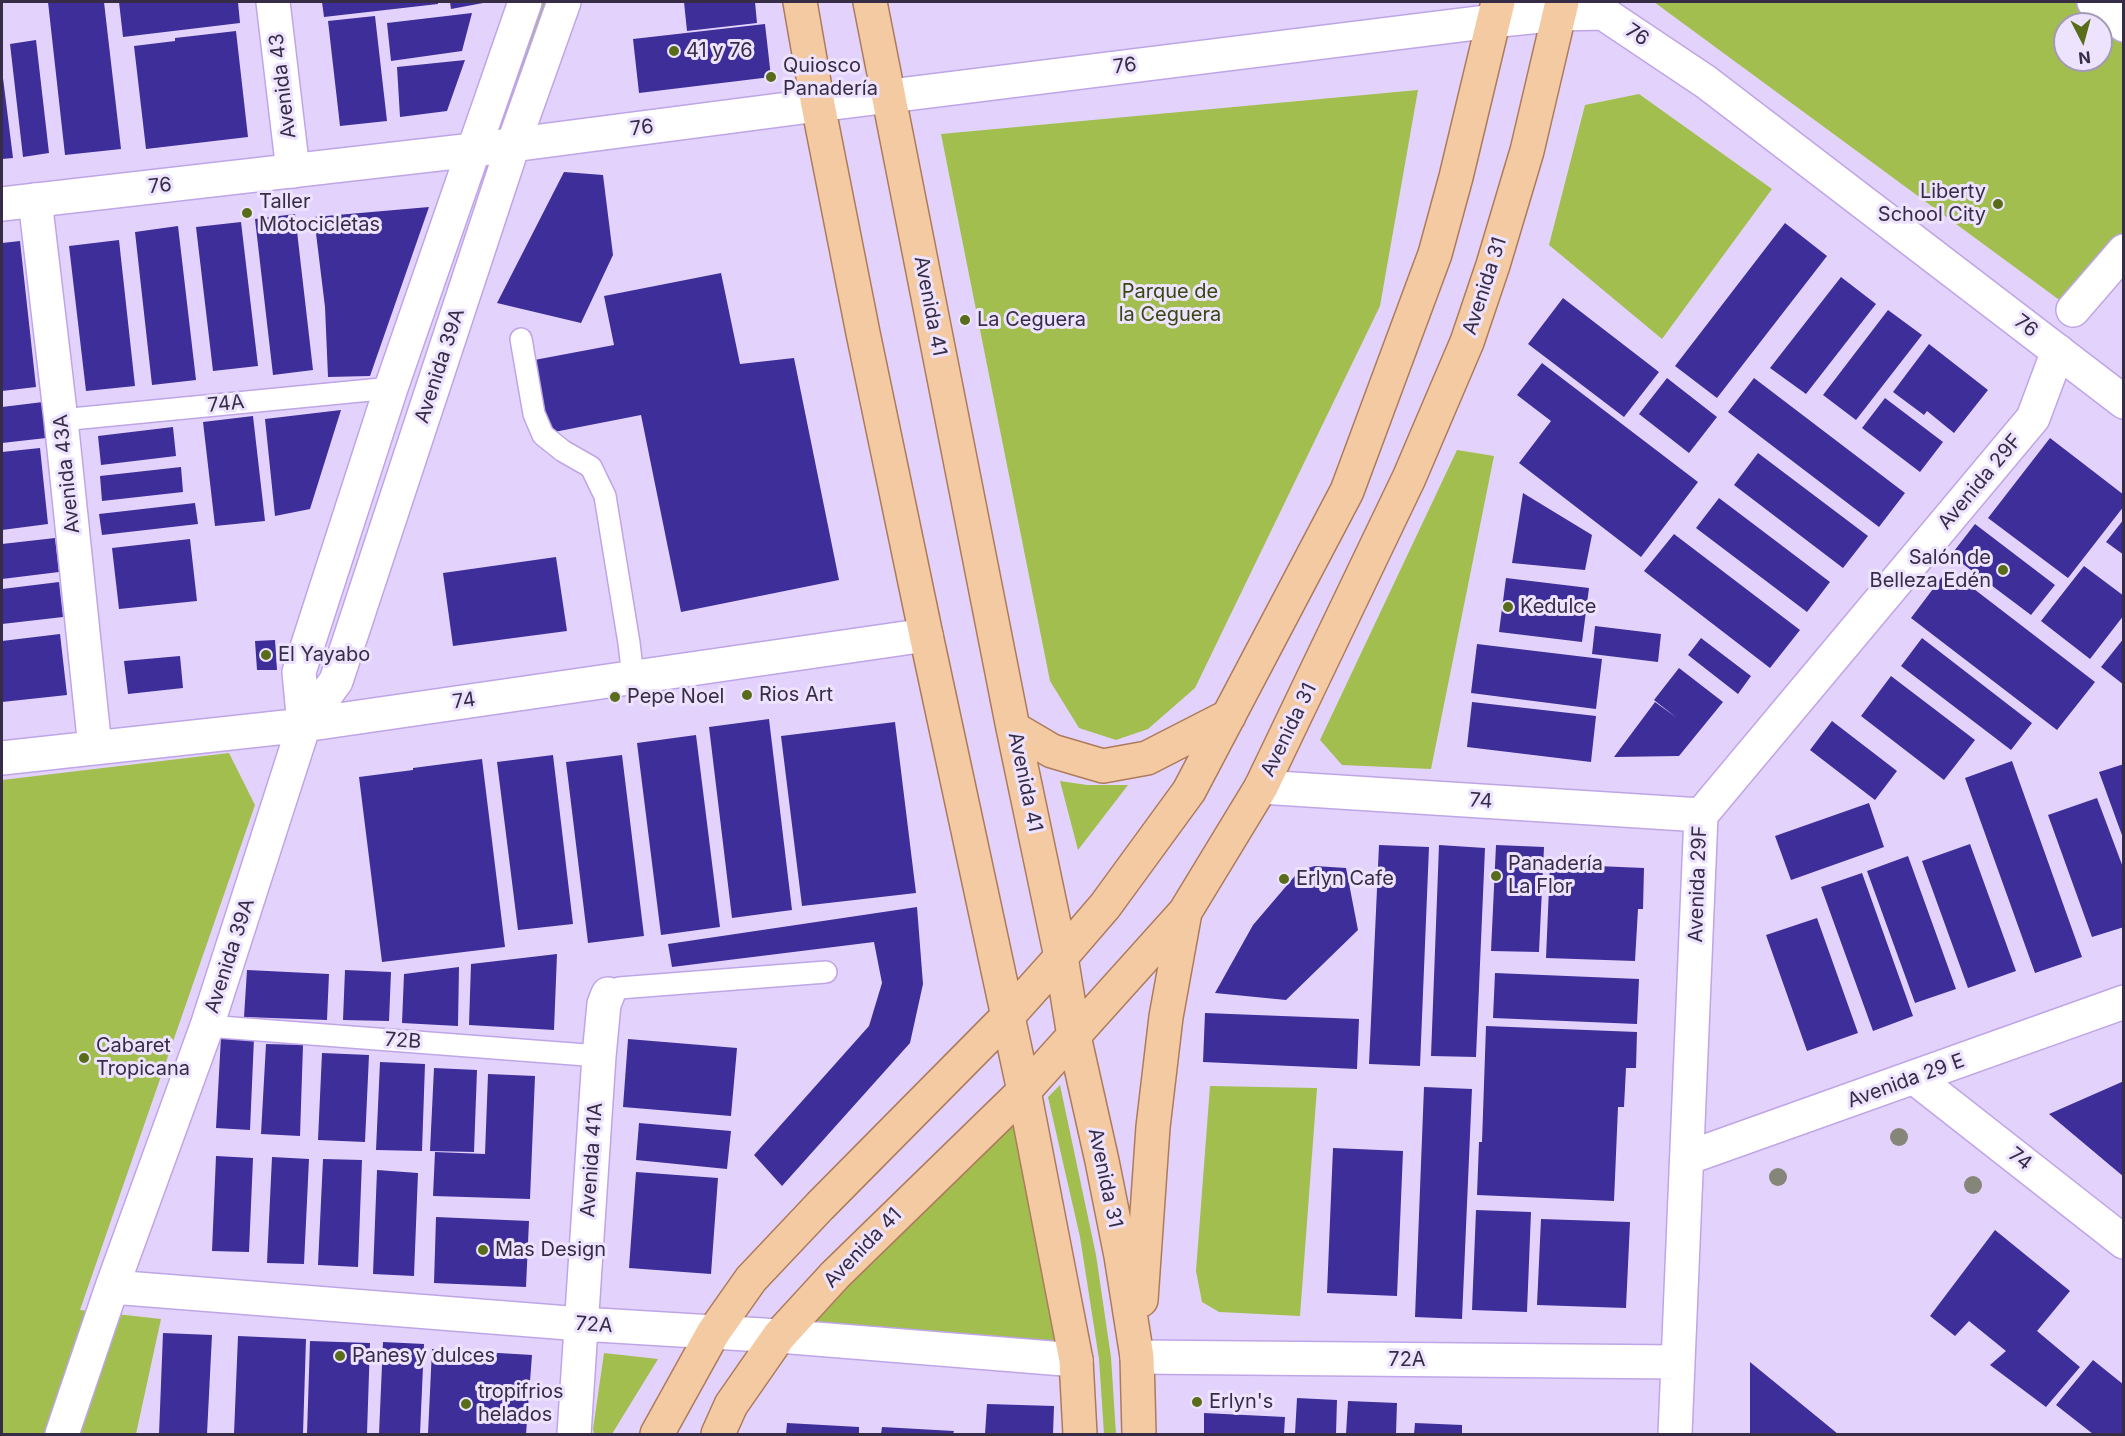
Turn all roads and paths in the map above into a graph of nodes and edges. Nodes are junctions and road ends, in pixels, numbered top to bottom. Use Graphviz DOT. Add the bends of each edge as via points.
graph roads {
  1 [pos="273,2"];
  2 [pos="525,2"];
  3 [pos="564,2"];
  4 [pos="800,2"];
  5 [pos="870,2"];
  6 [pos="2094,2"];
  7 [pos="1561,8"];
  8 [pos="1495,11"];
  9 [pos="2124,25"];
  10 [pos="888,96"];
  11 [pos="818,105"];
  12 [pos="513,144"];
  13 [pos="473,150"];
  14 [pos="293,171"];
  15 [pos="35,200"];
  16 [pos="2,204"];
  17 [pos="2124,251"];
  18 [pos="2073,310"];
  19 [pos="521,339"];
  20 [pos="2058,351"];
  21 [pos="391,388"];
  22 [pos="2124,402"];
  23 [pos="61,420"];
  24 [pos="926,634"];
  25 [pos="633,677"];
  26 [pos="1229,716"];
  27 [pos="304,725"];
  28 [pos="1013,728"];
  29 [pos="94,748"];
  30 [pos="2,758"];
  31 [pos="1262,787"];
  32 [pos="1701,815"];
  33 [pos="1185,912"];
  34 [pos="1061,957"];
  35 [pos="826,972"];
  36 [pos="609,994"];
  37 [pos="2124,1002"];
  38 [pos="1008,1016"];
  39 [pos="207,1026"];
  40 [pos="1074,1036"];
  41 [pos="599,1056"];
  42 [pos="1915,1078"];
  43 [pos="1024,1091"];
  44 [pos="1688,1158"];
  45 [pos="2124,1242"];
  46 [pos="112,1287"];
  47 [pos="581,1324"];
  48 [pos="713,1333"];
  49 [pos="779,1336"];
  50 [pos="1137,1357"];
  51 [pos="1076,1360"];
  52 [pos="1678,1362"];
  53 [pos="62,1434"];
  54 [pos="574,1434"];
  55 [pos="657,1434"];
  56 [pos="718,1434"];
  57 [pos="1080,1434"];
  58 [pos="1139,1434"];
  59 [pos="1675,1434"];
  1 -- 14 [label="street, Avenida 43"];
  2 -- 13 [label="street, Avenida 39A"];
  3 -- 12 [label="street, Avenida 39A"];
  4 -- 11 [label="main road"];
  5 -- 10 [label="main road, Avenida 41"];
  6 -- 9 [label="street"];
  7 -- 8 [label="street, 76"];
  7 -- 20 [label="street, 76" via="1603,13 1706,81"];
  7 -- 31 [label="main road, Avenida 31" via="1527,151 1467,342 1409,478"];
  8 -- 10 [label="street, 76"];
  8 -- 26 [label="main road" via="1435,254 1347,491"];
  10 -- 11 [label="street, 76"];
  10 -- 28 [label="main road, Avenida 41"];
  11 -- 12 [label="street, 76"];
  11 -- 24 [label="main road"];
  12 -- 13 [label="street, 76"];
  12 -- 27 [label="street, Avenida 39A" via="336,681"];
  13 -- 14 [label="street, 76"];
  13 -- 21 [label="street, Avenida 39A"];
  14 -- 15 [label="street, 76"];
  15 -- 16 [label="street, 76"];
  15 -- 23 [label="street, Avenida 43A"];
  17 -- 18 [label="street"];
  19 -- 25 [label="lane" via="534,414 543,435 591,467 605,496"];
  20 -- 22 [label="street, 76"];
  20 -- 32 [label="street, Avenida 29F" via="2033,418"];
  21 -- 23 [label="lane, 74A"];
  21 -- 27 [label="street, Avenida 39A" via="299,672"];
  23 -- 29 [label="street, Avenida 43A"];
  24 -- 25 [label="street, 74"];
  24 -- 38 [label="main road"];
  25 -- 27 [label="street, 74"];
  26 -- 28 [label="main road" via="1147,758 1103,766 1052,751"];
  26 -- 34 [label="main road" via="1189,791 1164,828 1106,906"];
  27 -- 29 [label="street, 74"];
  27 -- 39 [label="street, Avenida 39A"];
  28 -- 34 [label="main road, Avenida 41"];
  29 -- 30 [label="street, 74"];
  31 -- 32 [label="street, 74"];
  31 -- 33 [label="main road, Avenida 31"];
  32 -- 44 [label="street, Avenida 29F"];
  33 -- 40 [label="main road, Avenida 31"];
  33 -- 50 [label="main road" via="1166,1017 1153,1127"];
  34 -- 38 [label="main road"];
  34 -- 40 [label="main road, Avenida 41"];
  35 -- 36 [label="lane" via="619,988"];
  36 -- 41 [label="street, Avenida 41A" via="604,1004"];
  37 -- 42 [label="street, Avenida 29 E"];
  38 -- 43 [label="main road"];
  38 -- 48 [label="main road" via="759,1271"];
  39 -- 41 [label="lane, 72B"];
  39 -- 46 [label="street, Avenida 39A"];
  40 -- 43 [label="main road, Avenida 41"];
  40 -- 50 [label="main road, Avenida 31" via="1102,1161"];
  41 -- 47 [label="street, Avenida 41A"];
  42 -- 44 [label="street, Avenida 29 E"];
  42 -- 45 [label="street, 74"];
  43 -- 49 [label="main road, Avenida 41" via="835,1275"];
  43 -- 51 [label="main road"];
  44 -- 52 [label="street, Avenida 29F"];
  46 -- 47 [label="street, 72A"];
  46 -- 53 [label="street, Avenida 39A"];
  47 -- 48 [label="street, 72A"];
  47 -- 54 [label="street, Avenida 41A"];
  48 -- 49 [label="street, 72A"];
  48 -- 55 [label="main road"];
  49 -- 51 [label="street, 72A"];
  49 -- 56 [label="main road, Avenida 41" via="731,1405"];
  50 -- 52 [label="street, 72A"];
  50 -- 58 [label="main road, Avenida 31"];
  51 -- 57 [label="main road"];
  52 -- 59 [label="street, Avenida 29F"];
}
